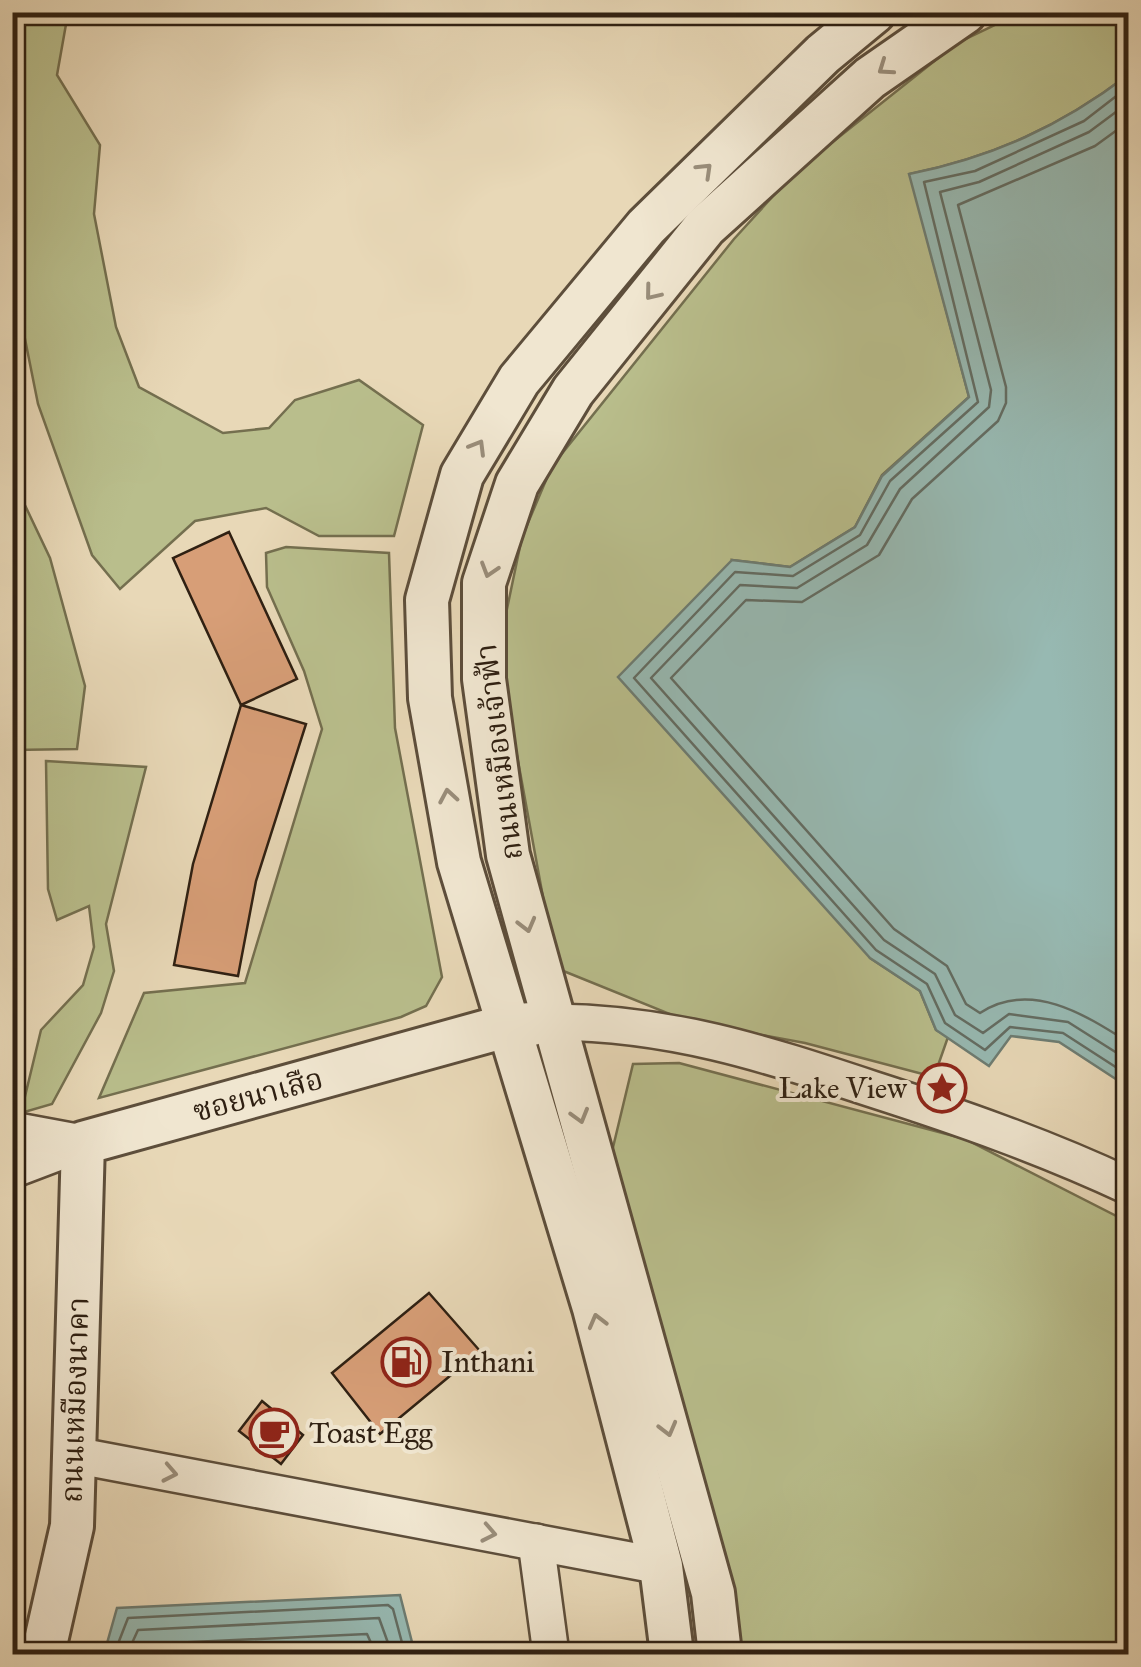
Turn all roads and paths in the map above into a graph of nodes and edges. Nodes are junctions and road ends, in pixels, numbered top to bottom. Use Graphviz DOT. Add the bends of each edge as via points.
graph roads {
  1 [pos="874,12"];
  2 [pos="965,12"];
  3 [pos="508,855"];
  4 [pos="459,862"];
  5 [pos="553,1022"];
  6 [pos="506,1026"];
  7 [pos="12,1130"];
  8 [pos="83,1143"];
  9 [pos="12,1170"];
  10 [pos="1128,1186"];
  11 [pos="74,1455"];
  12 [pos="536,1542"];
  13 [pos="661,1566"];
  14 [pos="43,1654"];
  15 [pos="552,1654"];
  16 [pos="672,1654"];
  17 [pos="720,1654"];
  4 -- 1 [label="street, ถนนเหมืองเจ้าฟ้า, one-way" via="430,698 427,600 462,474 518,380 646,227"];
  2 -- 3 [label="street, ถนนเหมืองเจ้าฟ้า, one-way" via="870,78 705,227 573,391 517,484 484,583 484,679"];
  3 -- 4 [label="street"];
  3 -- 5 [label="street, ถนนเหมืองเจ้าฟ้า, one-way"];
  4 -- 6 [label="street, ถนนเหมืองเจ้าฟ้า"];
  5 -- 6 [label="street, ซอยนาเสือ"];
  5 -- 10 [label="street" via="620,1023 728,1042 1048,1150"];
  5 -- 17 [label="street, ถนนเหมืองเจ้าฟ้า, one-way" via="713,1594"];
  6 -- 8 [label="street, ซอยนาเสือ"];
  13 -- 6 [label="street, ถนนเหมืองเจ้าฟ้า, one-way" via="594,1308"];
  7 -- 8 [label="street"];
  8 -- 9 [label="street, ซอยนาเสือ"];
  8 -- 11 [label="street, ถนนเหมืองนาคา"];
  11 -- 12 [label="street, one-way"];
  11 -- 14 [label="street, ถนนเหมืองนาคา" via="72,1526"];
  12 -- 13 [label="street"];
  12 -- 15 [label="street"];
  13 -- 16 [label="street, ถนนเหมืองเจ้าฟ้า"];
}
